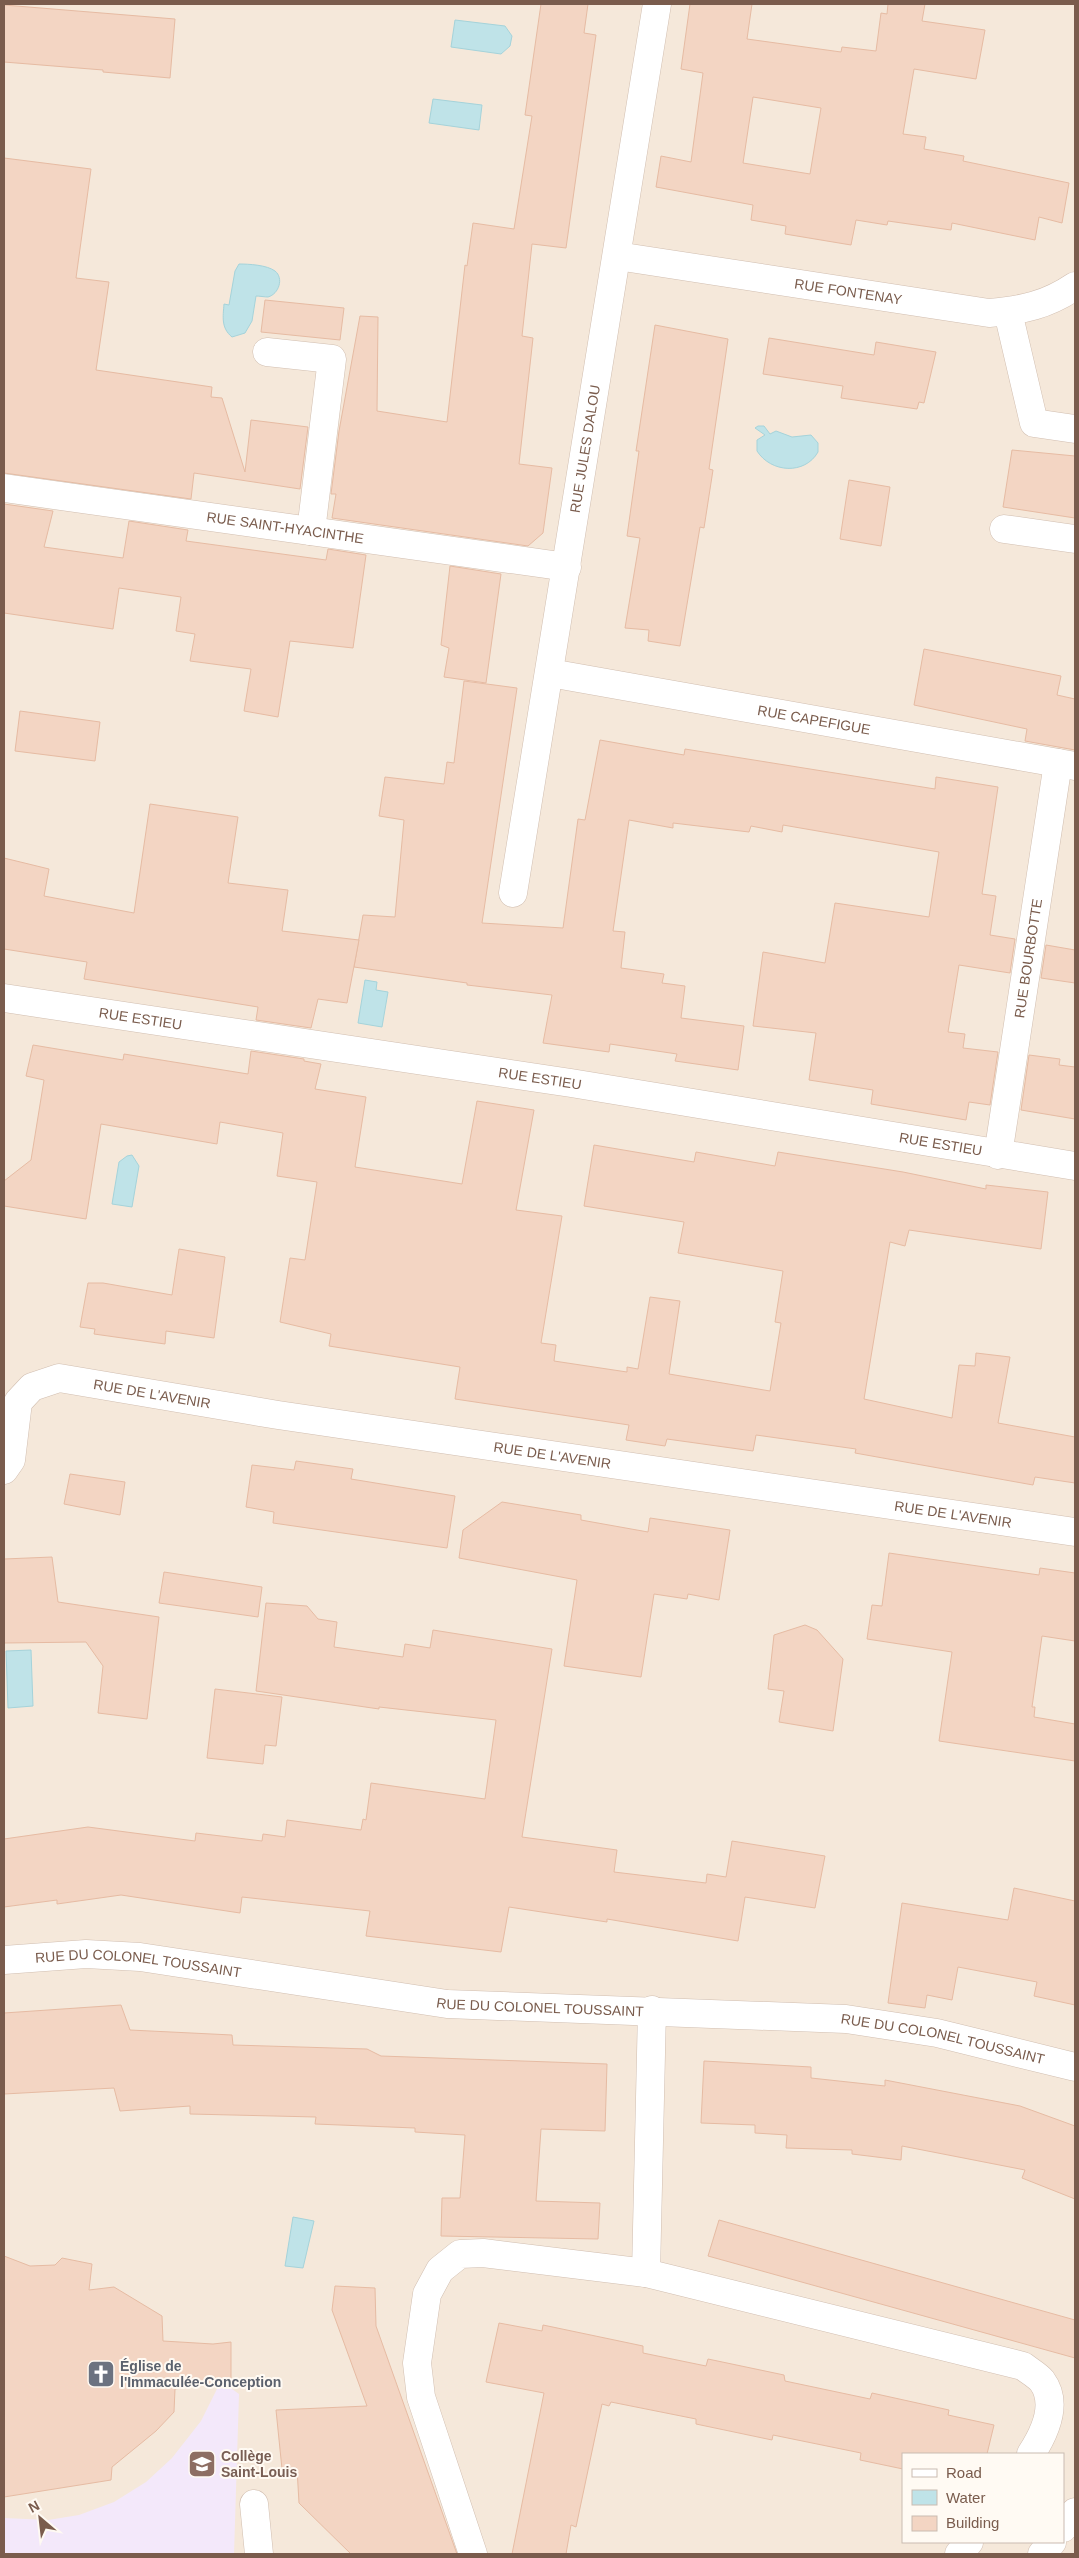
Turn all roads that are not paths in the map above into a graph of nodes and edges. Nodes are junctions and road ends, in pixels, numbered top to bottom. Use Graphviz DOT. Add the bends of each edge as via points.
graph roads {
  1 [pos="657,4"];
  2 [pos="617,256"];
  3 [pos="1075,286"];
  4 [pos="1008,312"];
  5 [pos="268,352"];
  6 [pos="1075,429"];
  7 [pos="4,488"];
  8 [pos="1004,529"];
  9 [pos="312,531"];
  10 [pos="1075,539"];
  11 [pos="567,567"];
  12 [pos="550,673"];
  13 [pos="1066,765"];
  14 [pos="513,893"];
  15 [pos="4,998"];
  16 [pos="998,1155"];
  17 [pos="1075,1166"];
  18 [pos="4,1470"];
  19 [pos="1075,1532"];
  20 [pos="4,1960"];
  21 [pos="652,2010"];
  22 [pos="1075,2067"];
  23 [pos="646,2273"];
  24 [pos="1032,2453"];
  25 [pos="254,2504"];
  26 [pos="1075,2512"];
  27 [pos="1064,2527"];
  28 [pos="968,2543"];
  29 [pos="1051,2543"];
  30 [pos="258,2554"];
  31 [pos="473,2554"];
  32 [pos="959,2554"];
  33 [pos="1042,2554"];
  1 -- 2 [label="street, RUE JULES DALOU"];
  2 -- 4 [label="street, RUE FONTENAY" via="989,313"];
  2 -- 11 [label="street, RUE JULES DALOU"];
  3 -- 4 [label="street, RUE FONTENAY" via="1028,309"];
  4 -- 6 [label="street" via="1034,423"];
  5 -- 9 [label="street" via="332,359"];
  7 -- 9 [label="street, RUE SAINT-HYACINTHE"];
  8 -- 10 [label="street"];
  9 -- 11 [label="street, RUE SAINT-HYACINTHE"];
  11 -- 12 [label="street, RUE JULES DALOU"];
  12 -- 13 [label="street, RUE CAPEFIGUE"];
  12 -- 14 [label="street, RUE JULES DALOU"];
  13 -- 16 [label="street, RUE BOURBOTTE"];
  15 -- 16 [label="street, RUE ESTIEU" via="571,1083"];
  16 -- 17 [label="street, RUE ESTIEU"];
  18 -- 19 [label="street, RUE DE L'AVENIR" via="11,1460 18,1402 32,1387 59,1378 288,1417"];
  20 -- 21 [label="street, RUE DU COLONEL TOUSSAINT" via="86,1954 140,1957 447,2004"];
  21 -- 22 [label="street, RUE DU COLONEL TOUSSAINT" via="846,2019 937,2033"];
  21 -- 23 [label="street"];
  23 -- 24 [label="street" via="1023,2366 1042,2381 1051,2406 1042,2437"];
  23 -- 31 [label="street" via="483,2253 460,2254 440,2270 427,2294 417,2363 421,2397"];
  25 -- 30 [label="street"];
  26 -- 27 [label="street"];
  28 -- 32 [label="street"];
  29 -- 33 [label="street"];
}
